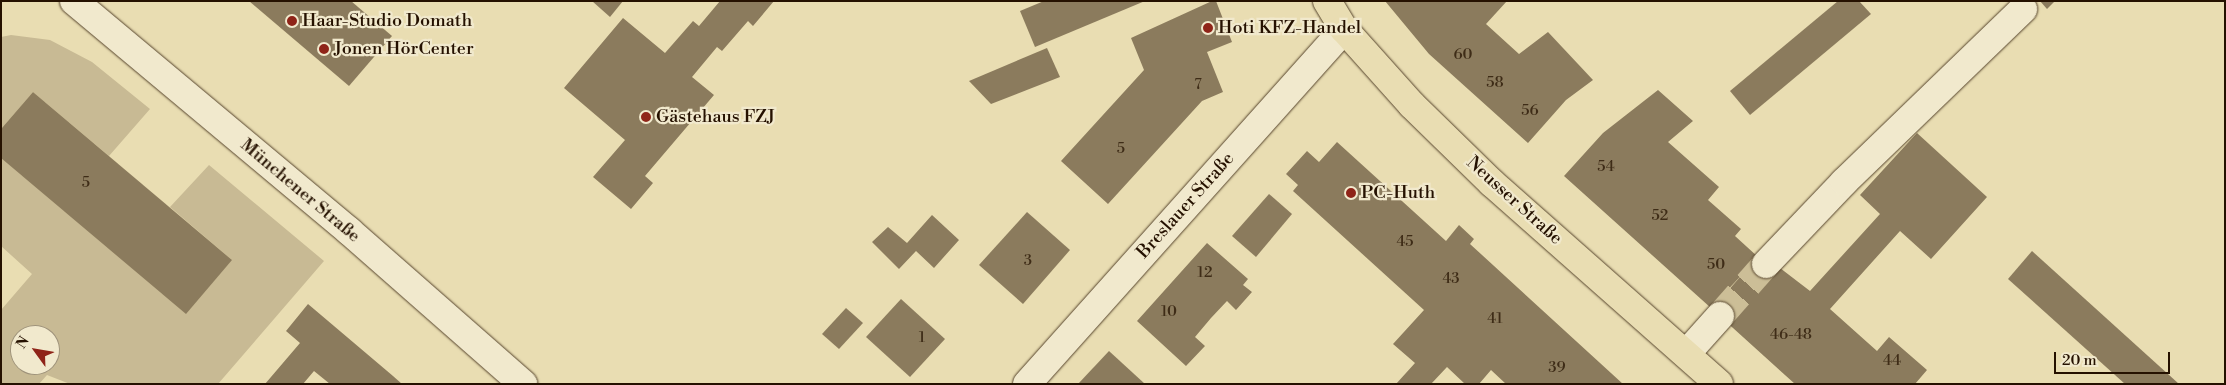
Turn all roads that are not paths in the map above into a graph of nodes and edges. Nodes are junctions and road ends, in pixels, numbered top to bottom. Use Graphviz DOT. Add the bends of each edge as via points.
graph roads {
  1 [pos="74,1"];
  2 [pos="1327,1"];
  3 [pos="2023,9"];
  4 [pos="1344,29"];
  5 [pos="1766,264"];
  6 [pos="1720,316"];
  7 [pos="1686,354"];
  8 [pos="523,384"];
  9 [pos="1027,384"];
  10 [pos="1719,384"];
  1 -- 8 [label="street, Münchener Straße" via="349,231"];
  2 -- 4 [label="main road, Neusser Straße"];
  3 -- 5 [label="street" via="1844,182"];
  4 -- 7 [label="main road, Neusser Straße" via="1412,105 1492,182"];
  4 -- 9 [label="street, Breslauer Straße"];
  6 -- 7 [label="street"];
  7 -- 10 [label="main road, Neusser Straße"];
}
